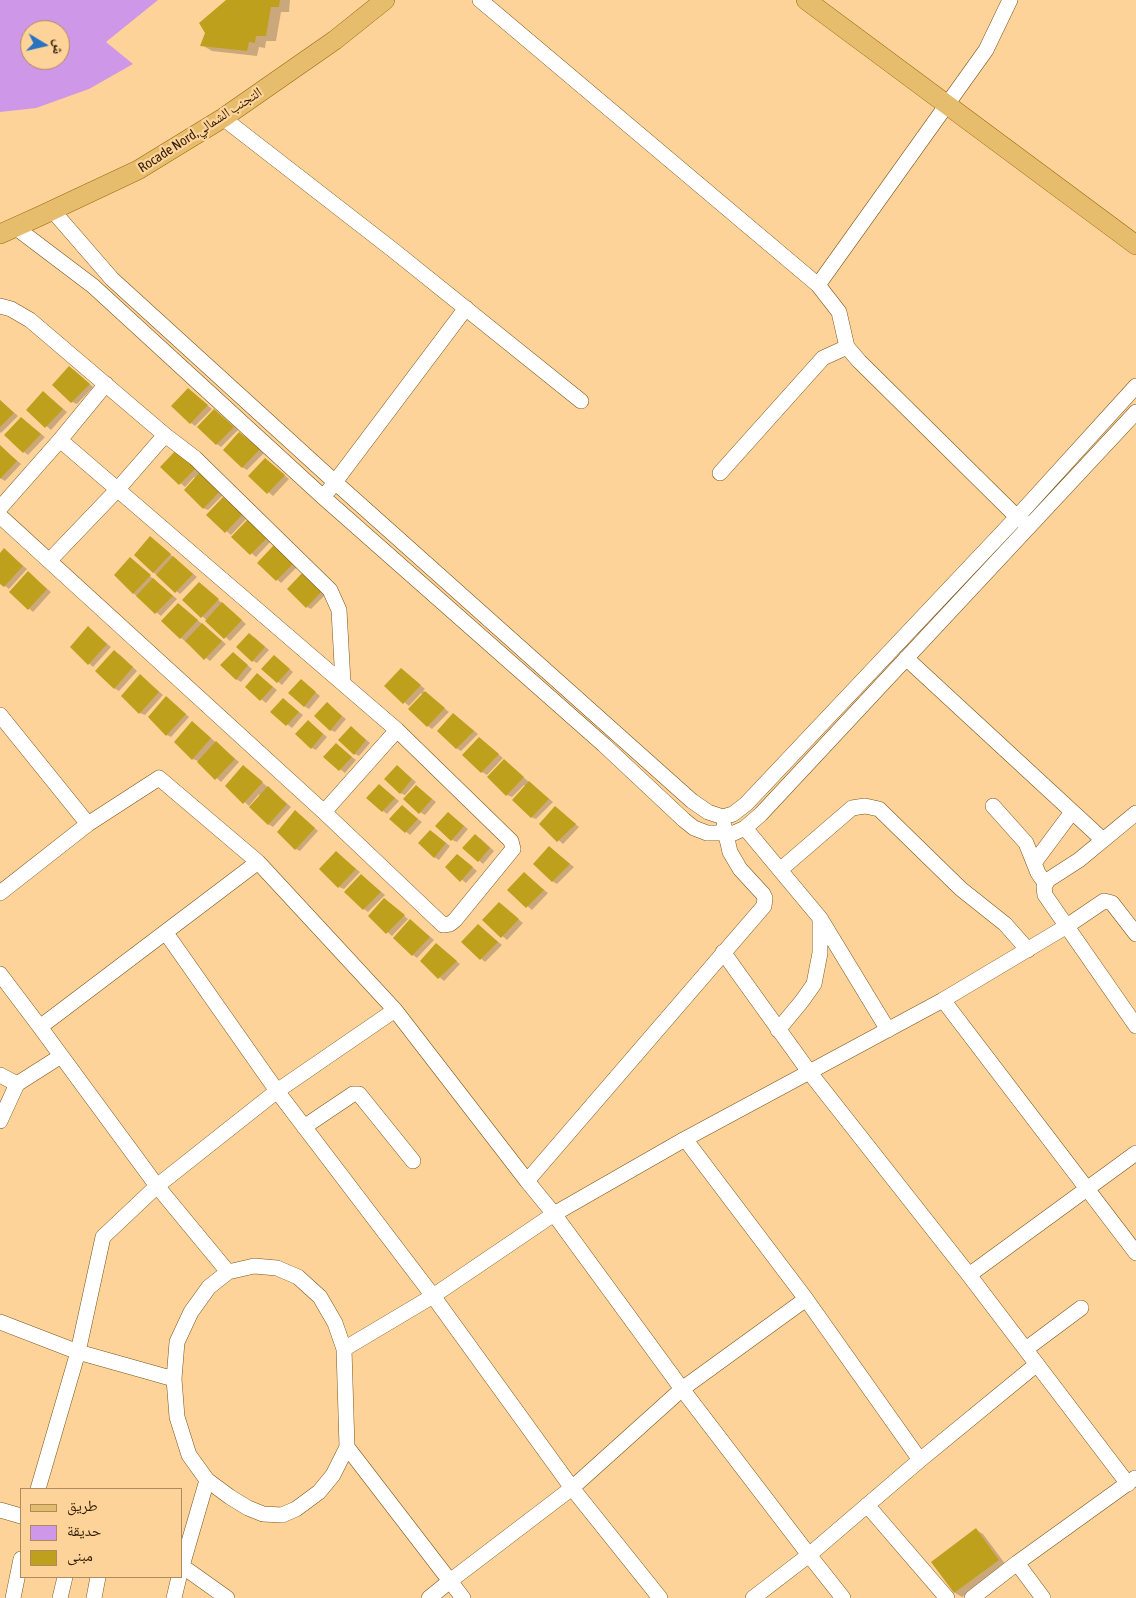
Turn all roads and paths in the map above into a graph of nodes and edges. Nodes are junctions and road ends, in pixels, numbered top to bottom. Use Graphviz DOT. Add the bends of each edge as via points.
graph roads {
  1 [pos="384,0"];
  2 [pos="480,0"];
  3 [pos="806,0"];
  4 [pos="1010,0"];
  5 [pos="945,105"];
  6 [pos="223,118"];
  7 [pos="53,211"];
  8 [pos="7,230"];
  9 [pos="1136,245"];
  10 [pos="818,285"];
  11 [pos="0,306"];
  12 [pos="466,308"];
  13 [pos="847,347"];
  14 [pos="106,384"];
  15 [pos="1136,386"];
  16 [pos="581,401"];
  17 [pos="1136,412"];
  18 [pos="165,435"];
  19 [pos="60,440"];
  20 [pos="720,473"];
  21 [pos="336,483"];
  22 [pos="117,490"];
  23 [pos="323,497"];
  24 [pos="0,508"];
  25 [pos="0,516"];
  26 [pos="1023,522"];
  27 [pos="49,560"];
  28 [pos="901,639"];
  29 [pos="909,655"];
  30 [pos="536,662"];
  31 [pos="525,675"];
  32 [pos="343,683"];
  33 [pos="0,715"];
  34 [pos="397,730"];
  35 [pos="993,806"];
  36 [pos="324,812"];
  37 [pos="1072,812"];
  38 [pos="1136,813"];
  39 [pos="723,817"];
  40 [pos="88,824"];
  41 [pos="745,828"];
  42 [pos="724,834"];
  43 [pos="1103,840"];
  44 [pos="258,862"];
  45 [pos="1034,864"];
  46 [pos="780,870"];
  47 [pos="1045,883"];
  48 [pos="0,893"];
  49 [pos="820,918"];
  50 [pos="1067,926"];
  51 [pos="1134,928"];
  52 [pos="166,933"];
  53 [pos="1028,950"];
  54 [pos="724,952"];
  55 [pos="0,974"];
  56 [pos="943,1000"];
  57 [pos="395,1010"];
  58 [pos="1136,1026"];
  59 [pos="40,1027"];
  60 [pos="778,1030"];
  61 [pos="888,1030"];
  62 [pos="61,1056"];
  63 [pos="810,1073"];
  64 [pos="0,1075"];
  65 [pos="17,1084"];
  66 [pos="277,1091"];
  67 [pos="0,1121"];
  68 [pos="304,1127"];
  69 [pos="685,1139"];
  70 [pos="1136,1154"];
  71 [pos="413,1161"];
  72 [pos="527,1181"];
  73 [pos="157,1186"];
  74 [pos="1087,1188"];
  75 [pos="554,1214"];
  76 [pos="1136,1253"];
  77 [pos="228,1272"];
  78 [pos="969,1275"];
  79 [pos="433,1296"];
  80 [pos="806,1299"];
  81 [pos="1081,1308"];
  82 [pos="0,1322"];
  83 [pos="344,1348"];
  84 [pos="1026,1349"];
  85 [pos="78,1352"];
  86 [pos="1037,1364"];
  87 [pos="174,1379"];
  88 [pos="682,1388"];
  89 [pos="347,1447"];
  90 [pos="920,1460"];
  91 [pos="207,1480"];
  92 [pos="1132,1480"];
  93 [pos="38,1488"];
  94 [pos="572,1488"];
  95 [pos="867,1505"];
  96 [pos="0,1510"];
  97 [pos="20,1516"];
  98 [pos="809,1555"];
  99 [pos="1017,1563"];
  100 [pos="20,1564"];
  101 [pos="182,1567"];
  102 [pos="182,1571"];
  103 [pos="65,1578"];
  104 [pos="98,1578"];
  105 [pos="179,1578"];
  106 [pos="450,1581"];
  107 [pos="13,1598"];
  108 [pos="60,1598"];
  109 [pos="94,1598"];
  110 [pos="174,1598"];
  111 [pos="227,1598"];
  112 [pos="429,1598"];
  113 [pos="463,1598"];
  114 [pos="660,1598"];
  115 [pos="753,1598"];
  116 [pos="843,1598"];
  117 [pos="947,1598"];
  118 [pos="972,1598"];
  119 [pos="1043,1598"];
  1 -- 6 [label="main road, Rocade Nord,التجنب الشمالي" via="334,40"];
  2 -- 10 [label="street"];
  3 -- 5 [label="main road"];
  4 -- 5 [label="street" via="986,50"];
  5 -- 9 [label="main road"];
  5 -- 10 [label="street"];
  6 -- 7 [label="main road, Rocade Nord,التجنب الشمالي" via="138,170"];
  6 -- 12 [label="street"];
  7 -- 8 [label="main road, Rocade Nord,التجنب الشمالي"];
  7 -- 21 [label="street" via="112,279"];
  8 -- 23 [label="street" via="93,286"];
  10 -- 13 [label="street" via="839,312"];
  11 -- 14 [label="street" via="30,320"];
  12 -- 16 [label="street"];
  12 -- 21 [label="street"];
  13 -- 20 [label="street" via="823,358"];
  13 -- 26 [label="street"];
  14 -- 18 [label="street"];
  14 -- 19 [label="street"];
  15 -- 26 [label="street"];
  17 -- 26 [label="street" via="1086,468"];
  18 -- 22 [label="street"];
  18 -- 32 [label="street" via="195,458 330,590 339,610"];
  19 -- 22 [label="street"];
  19 -- 24 [label="street"];
  21 -- 23 [label="street"];
  21 -- 30 [label="street"];
  22 -- 27 [label="street"];
  22 -- 32 [label="street"];
  23 -- 31 [label="street"];
  25 -- 27 [label="street"];
  26 -- 28 [label="street"];
  26 -- 29 [label="street"];
  27 -- 36 [label="street"];
  28 -- 29 [label="street"];
  28 -- 39 [label="street" via="746,804"];
  29 -- 37 [label="street"];
  29 -- 41 [label="street"];
  30 -- 31 [label="street"];
  30 -- 39 [label="street" via="692,801"];
  31 -- 42 [label="street" via="694,828"];
  32 -- 34 [label="street"];
  33 -- 40 [label="street"];
  34 -- 36 [label="street"];
  34 -- 36 [label="street" via="513,844 513,849 455,920 443,925"];
  35 -- 45 [label="street" via="1026,843"];
  37 -- 43 [label="street"];
  37 -- 45 [label="street"];
  38 -- 43 [label="street"];
  39 -- 42 [label="street"];
  40 -- 44 [label="street" via="159,778"];
  40 -- 48 [label="street"];
  41 -- 42 [label="street"];
  41 -- 46 [label="street"];
  42 -- 54 [label="street" via="740,869 764,894 765,902"];
  43 -- 47 [label="street"];
  44 -- 52 [label="street"];
  44 -- 57 [label="street"];
  45 -- 47 [label="street"];
  46 -- 49 [label="street"];
  46 -- 53 [label="street" via="852,808 879,809 961,889 1005,924"];
  47 -- 50 [label="street" via="1046,895"];
  49 -- 60 [label="street" via="820,953 814,984"];
  49 -- 61 [label="street"];
  50 -- 51 [label="street" via="1104,901 1112,903"];
  50 -- 53 [label="street"];
  50 -- 58 [label="street"];
  52 -- 59 [label="street"];
  52 -- 66 [label="street"];
  53 -- 56 [label="street"];
  54 -- 60 [label="street"];
  54 -- 72 [label="street"];
  55 -- 59 [label="street"];
  56 -- 61 [label="street"];
  56 -- 74 [label="street"];
  57 -- 66 [label="street"];
  57 -- 72 [label="street"];
  59 -- 62 [label="street"];
  60 -- 63 [label="street"];
  61 -- 63 [label="street"];
  62 -- 65 [label="street"];
  62 -- 73 [label="street"];
  63 -- 69 [label="street"];
  63 -- 78 [label="street"];
  64 -- 65 [label="street"];
  65 -- 67 [label="street"];
  66 -- 68 [label="street"];
  66 -- 73 [label="street"];
  68 -- 71 [label="street" via="353,1094 359,1094"];
  68 -- 79 [label="street"];
  69 -- 75 [label="street"];
  69 -- 80 [label="street"];
  70 -- 74 [label="street"];
  72 -- 75 [label="street"];
  73 -- 77 [label="street"];
  73 -- 85 [label="street" via="103,1237"];
  74 -- 76 [label="street"];
  74 -- 78 [label="street"];
  75 -- 79 [label="street"];
  75 -- 88 [label="street"];
  77 -- 83 [label="street" via="254,1266 277,1268 298,1277 320,1296"];
  77 -- 87 [label="street" via="209,1287 191,1312 177,1342"];
  78 -- 84 [label="street"];
  79 -- 83 [label="street"];
  79 -- 94 [label="street"];
  80 -- 88 [label="street"];
  80 -- 90 [label="street"];
  81 -- 84 [label="street"];
  82 -- 85 [label="street"];
  83 -- 89 [label="street"];
  84 -- 86 [label="street"];
  85 -- 87 [label="street"];
  85 -- 93 [label="street"];
  86 -- 90 [label="street"];
  86 -- 92 [label="street"];
  87 -- 91 [label="street" via="177,1417 189,1455"];
  88 -- 94 [label="street"];
  88 -- 98 [label="street"];
  89 -- 91 [label="street" via="333,1475 319,1492 282,1515 263,1514 248,1508"];
  89 -- 106 [label="street"];
  90 -- 95 [label="street"];
  91 -- 101 [label="street"];
  92 -- 99 [label="street"];
  94 -- 106 [label="street"];
  94 -- 114 [label="street"];
  95 -- 98 [label="street"];
  95 -- 117 [label="street"];
  96 -- 97 [label="street"];
  98 -- 115 [label="street"];
  98 -- 116 [label="street"];
  99 -- 118 [label="street"];
  99 -- 119 [label="street"];
  100 -- 107 [label="street"];
  102 -- 111 [label="street"];
  103 -- 108 [label="street"];
  104 -- 109 [label="street"];
  105 -- 110 [label="street"];
  106 -- 112 [label="street"];
  106 -- 113 [label="street"];
}
